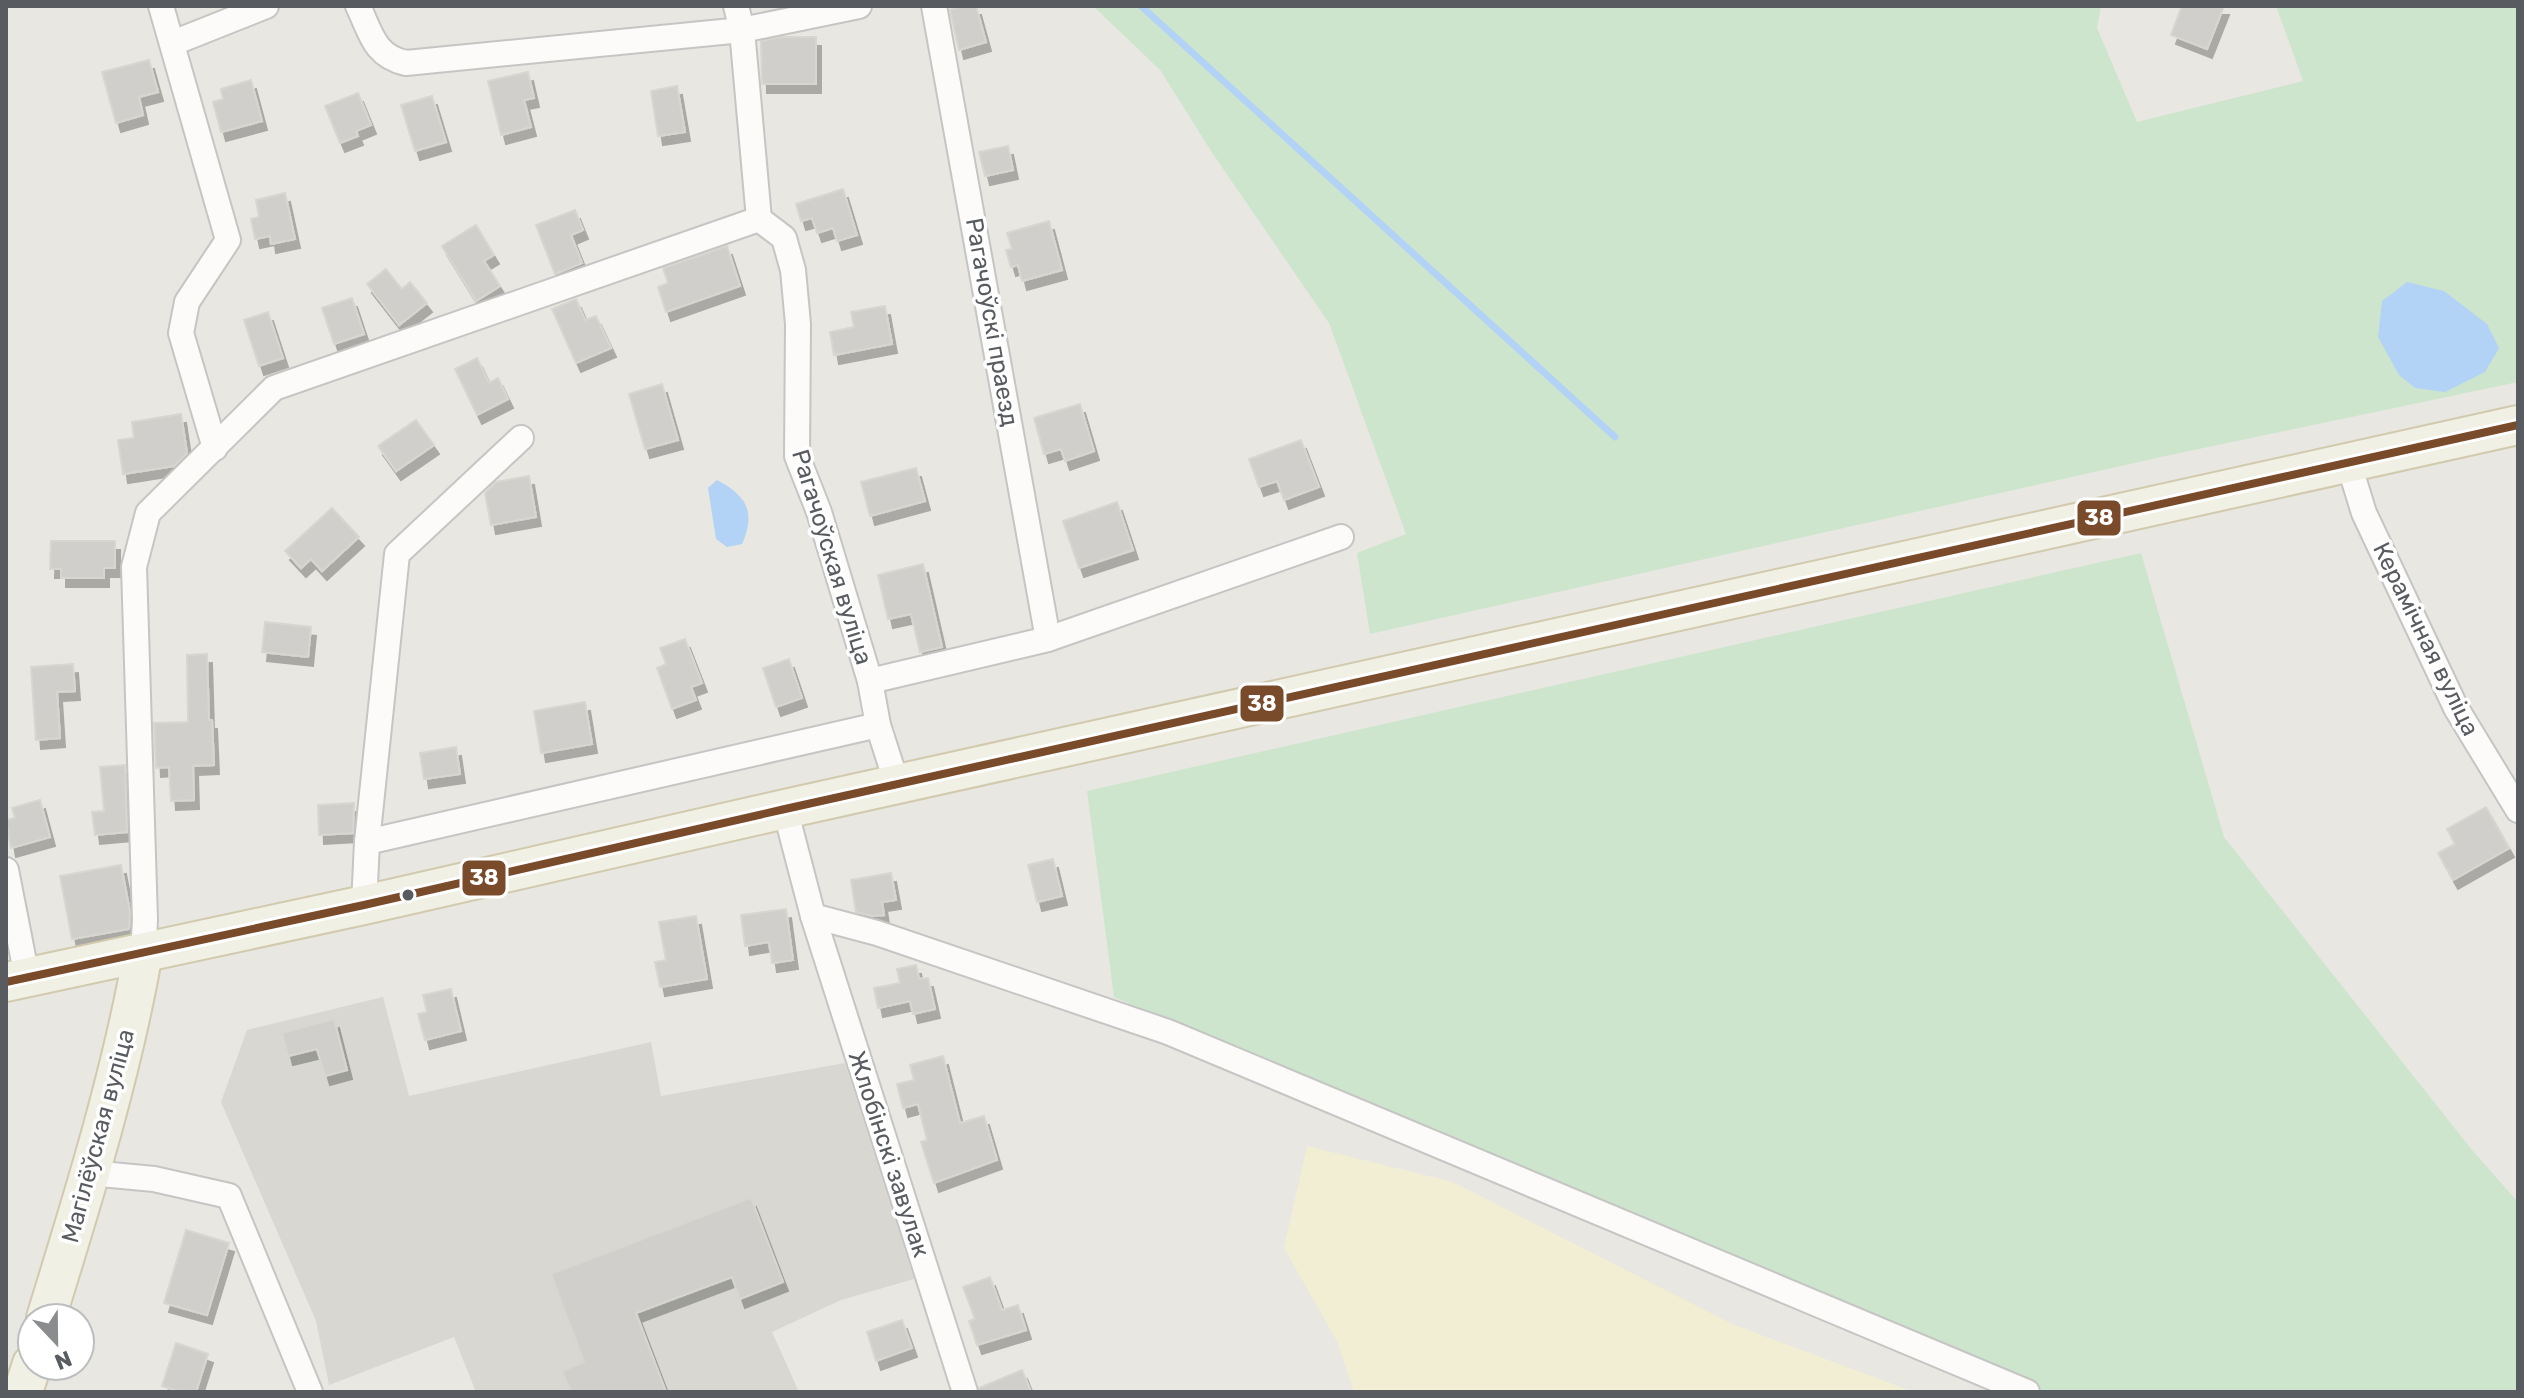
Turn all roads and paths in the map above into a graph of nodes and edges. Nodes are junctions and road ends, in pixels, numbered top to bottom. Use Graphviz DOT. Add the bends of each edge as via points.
graph roads {
  1 [pos="161,6"];
  2 [pos="266,6"];
  3 [pos="358,6"];
  4 [pos="736,6"];
  5 [pos="859,6"];
  6 [pos="934,6"];
  7 [pos="742,30"];
  8 [pos="173,43"];
  9 [pos="759,219"];
  10 [pos="2518,425"];
  11 [pos="521,438"];
  12 [pos="215,448"];
  13 [pos="2348,461"];
  14 [pos="1341,537"];
  15 [pos="1048,639"];
  16 [pos="870,681"];
  17 [pos="878,725"];
  18 [pos="897,784"];
  19 [pos="785,809"];
  20 [pos="2518,810"];
  21 [pos="367,842"];
  22 [pos="6,870"];
  23 [pos="364,905"];
  24 [pos="813,916"];
  25 [pos="143,953"];
  26 [pos="16,980"];
  27 [pos="90,1173"];
  28 [pos="51,1302"];
  29 [pos="310,1392"];
  30 [pos="965,1392"];
  31 [pos="2027,1392"];
  1 -- 8 [label="street"];
  2 -- 8 [label="street"];
  3 -- 7 [label="street" via="378,48 390,59 406,63"];
  4 -- 7 [label="street"];
  5 -- 7 [label="street"];
  6 -- 15 [label="street, Рагачоўскі праезд"];
  7 -- 9 [label="street"];
  8 -- 12 [label="street" via="228,240 187,302 181,333"];
  9 -- 12 [label="street" via="274,388"];
  9 -- 16 [label="street, Рагачоўская вуліца" via="784,238 793,270 797,456"];
  10 -- 13 [label="main road"];
  11 -- 21 [label="street" via="397,554"];
  12 -- 25 [label="street" via="148,513 134,567"];
  13 -- 18 [label="main road"];
  13 -- 20 [label="street, Керамічная вуліца" via="2364,513 2456,708"];
  14 -- 15 [label="street"];
  15 -- 16 [label="street"];
  16 -- 17 [label="street, Рагачоўская вуліца"];
  17 -- 18 [label="street, Рагачоўская вуліца"];
  17 -- 21 [label="street"];
  18 -- 19 [label="main road"];
  19 -- 23 [label="main road"];
  19 -- 24 [label="street, Жлобінскі завулак"];
  21 -- 23 [label="street"];
  22 -- 26 [label="street"];
  23 -- 25 [label="main road"];
  24 -- 30 [label="street, Жлобінскі завулак"];
  24 -- 31 [label="street" via="1168,1032"];
  25 -- 26 [label="main road"];
  25 -- 27 [label="main road, Магілёўская вуліца"];
  27 -- 28 [label="main road, Магілёўская вуліца"];
  27 -- 29 [label="street" via="154,1179 229,1196"];
}
